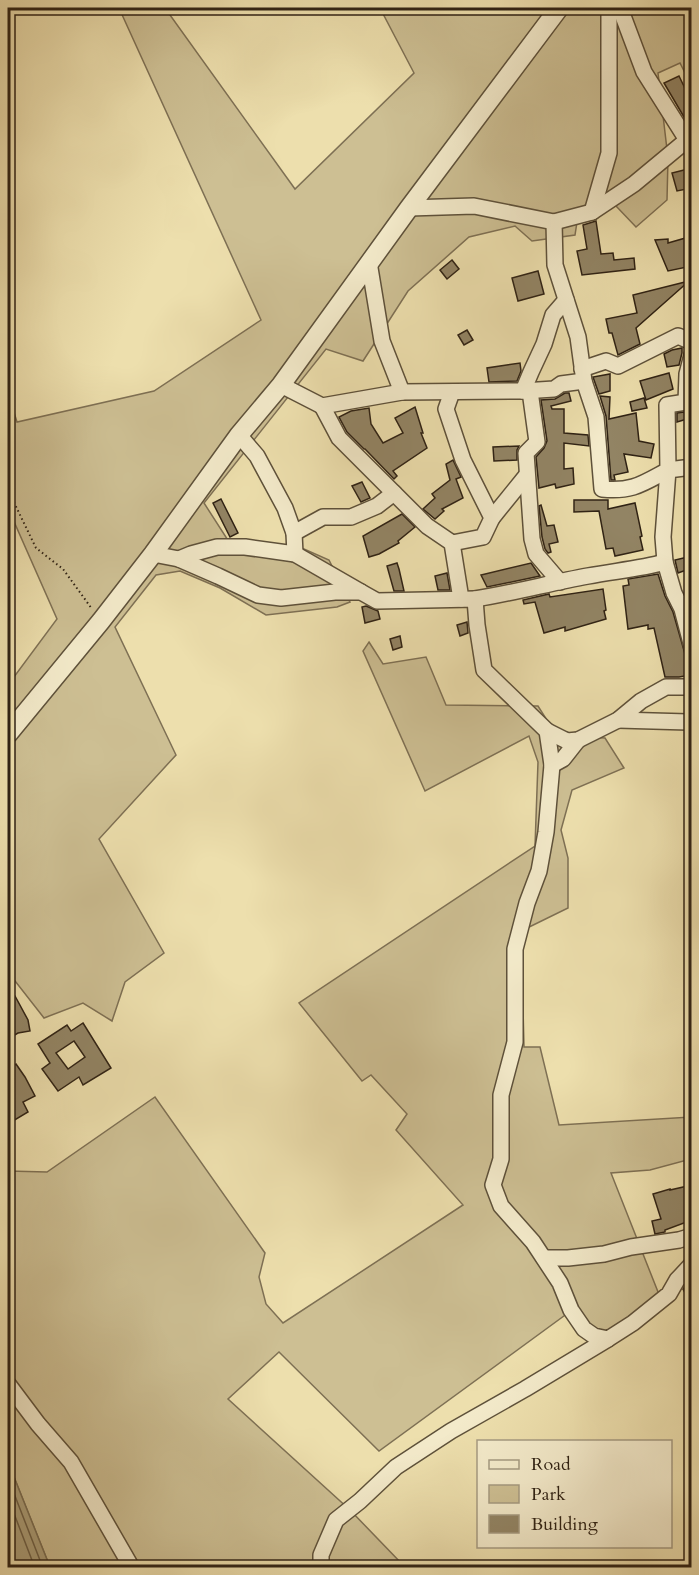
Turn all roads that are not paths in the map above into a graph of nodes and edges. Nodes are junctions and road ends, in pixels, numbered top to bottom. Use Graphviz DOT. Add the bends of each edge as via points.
graph roads {
  1 [pos="559,8"];
  2 [pos="609,8"];
  3 [pos="620,8"];
  4 [pos="690,142"];
  5 [pos="409,208"];
  6 [pos="592,212"];
  7 [pos="554,222"];
  8 [pos="369,262"];
  9 [pos="566,300"];
  10 [pos="692,342"];
  11 [pos="692,355"];
  12 [pos="583,375"];
  13 [pos="280,385"];
  14 [pos="527,391"];
  15 [pos="402,392"];
  16 [pos="452,392"];
  17 [pos="322,406"];
  18 [pos="238,435"];
  19 [pos="692,467"];
  20 [pos="668,470"];
  21 [pos="526,476"];
  22 [pos="394,493"];
  23 [pos="492,518"];
  24 [pos="294,533"];
  25 [pos="452,543"];
  26 [pos="153,554"];
  27 [pos="295,554"];
  28 [pos="178,560"];
  29 [pos="665,562"];
  30 [pos="560,582"];
  31 [pos="361,592"];
  32 [pos="468,599"];
  33 [pos="687,610"];
  34 [pos="692,647"];
  35 [pos="692,687"];
  36 [pos="618,720"];
  37 [pos="692,721"];
  38 [pos="547,731"];
  39 [pos="8,734"];
  40 [pos="578,740"];
  41 [pos="552,765"];
  42 [pos="692,1236"];
  43 [pos="544,1258"];
  44 [pos="692,1264"];
  45 [pos="608,1339"];
  46 [pos="8,1384"];
  47 [pos="132,1568"];
  48 [pos="321,1568"];
  1 -- 5 [label="street"];
  2 -- 6 [label="street" via="609,153"];
  3 -- 4 [label="street" via="644,72"];
  4 -- 6 [label="street"];
  5 -- 7 [label="street" via="474,206"];
  5 -- 8 [label="street"];
  6 -- 7 [label="street"];
  7 -- 9 [label="street" via="555,265"];
  8 -- 13 [label="street"];
  8 -- 15 [label="street" via="382,341"];
  9 -- 12 [label="street" via="578,337"];
  9 -- 14 [label="street" via="553,315"];
  10 -- 12 [label="street" via="678,336 618,366 606,361"];
  11 -- 20 [label="street" via="686,402 667,405"];
  12 -- 14 [label="street" via="554,389"];
  12 -- 20 [label="street" via="596,417 602,489 638,487"];
  13 -- 17 [label="street"];
  13 -- 18 [label="street"];
  14 -- 16 [label="street"];
  14 -- 21 [label="street" via="537,442 526,453"];
  15 -- 16 [label="street"];
  15 -- 17 [label="street"];
  16 -- 23 [label="street" via="446,409 463,460"];
  17 -- 22 [label="street" via="339,438"];
  18 -- 24 [label="street" via="257,456"];
  18 -- 26 [label="street"];
  19 -- 20 [label="street"];
  20 -- 29 [label="street"];
  21 -- 23 [label="street"];
  21 -- 30 [label="street" via="536,554"];
  22 -- 24 [label="street" via="369,510 351,517 323,517"];
  22 -- 25 [label="street" via="427,526"];
  23 -- 25 [label="street" via="483,537"];
  24 -- 27 [label="street"];
  25 -- 32 [label="street"];
  26 -- 28 [label="street"];
  26 -- 39 [label="street"];
  27 -- 28 [label="street" via="217,547"];
  27 -- 31 [label="street"];
  28 -- 31 [label="street" via="258,595 281,598"];
  29 -- 30 [label="street"];
  29 -- 33 [label="street" via="674,593"];
  30 -- 32 [label="street"];
  31 -- 32 [label="street" via="377,601"];
  32 -- 38 [label="street" via="477,625 484,670"];
  33 -- 34 [label="street"];
  35 -- 36 [label="street" via="666,687"];
  36 -- 37 [label="street"];
  36 -- 40 [label="street"];
  38 -- 40 [label="street" via="567,741"];
  38 -- 41 [label="street"];
  40 -- 41 [label="street" via="563,759"];
  41 -- 43 [label="street" via="539,871 515,949 515,1042 501,1095 501,1160 493,1185 501,1206"];
  42 -- 43 [label="street" via="604,1254"];
  43 -- 45 [label="street" via="584,1329"];
  44 -- 45 [label="street" via="669,1294"];
  45 -- 48 [label="street" via="396,1467 336,1521 321,1555"];
  46 -- 47 [label="street" via="71,1462"];
}
